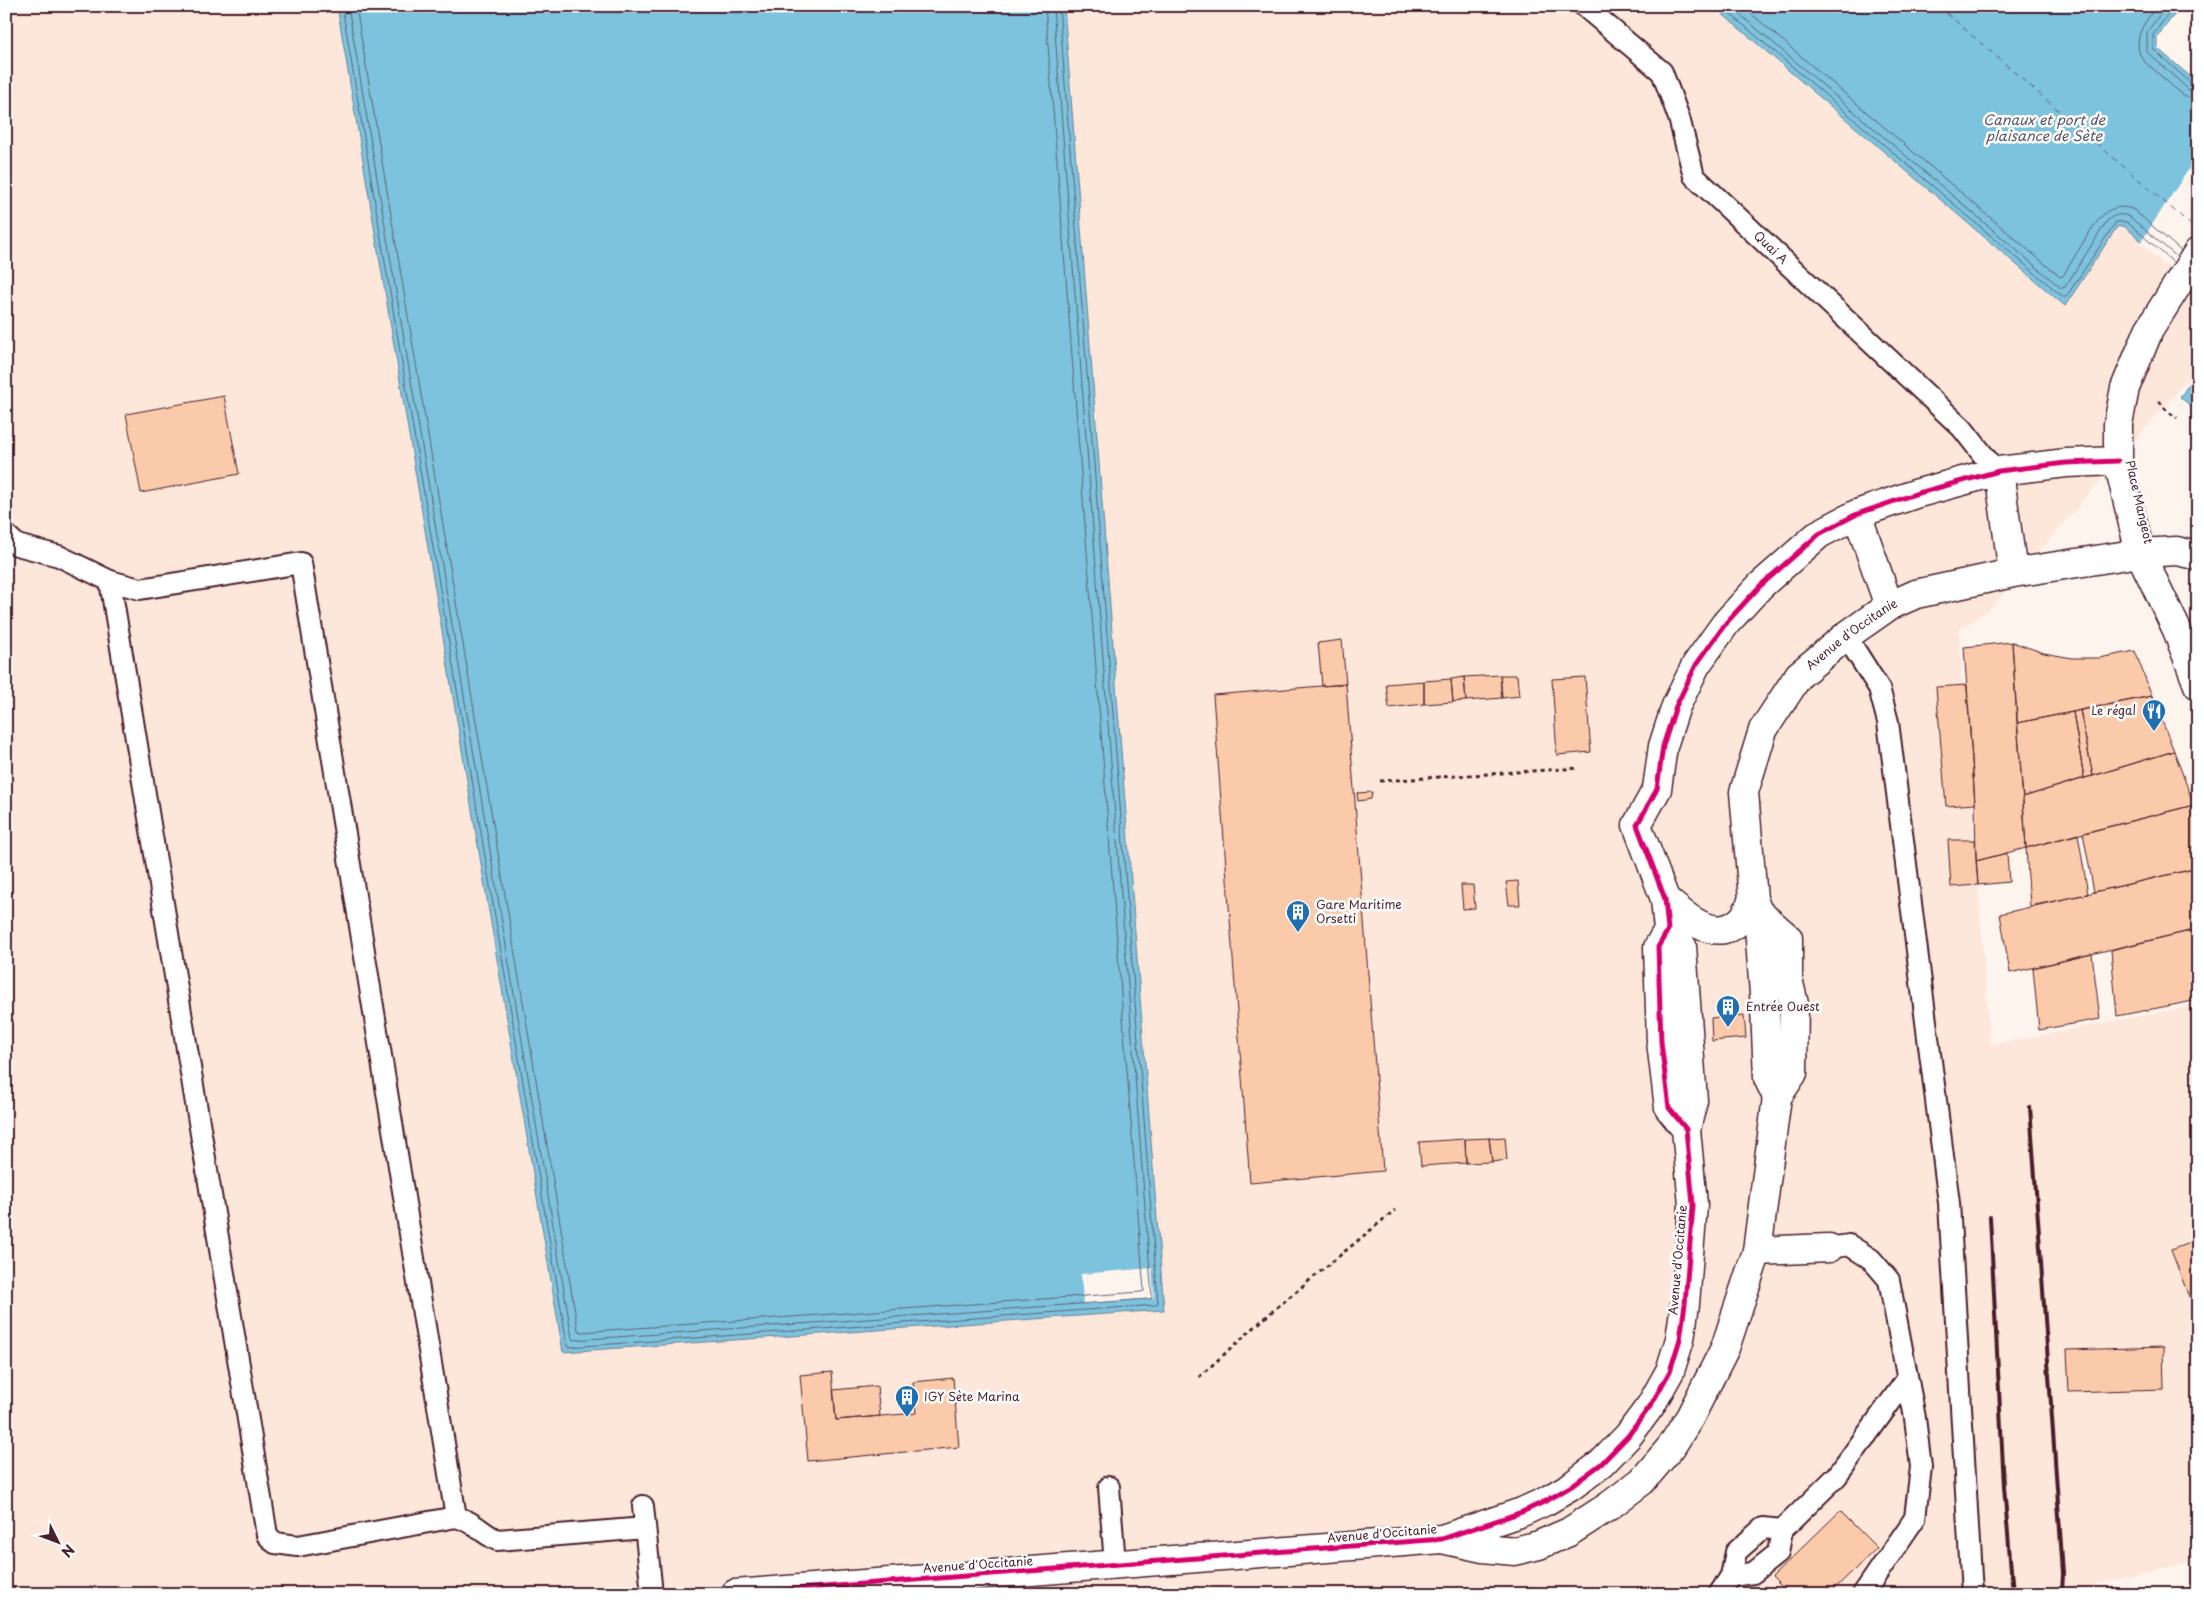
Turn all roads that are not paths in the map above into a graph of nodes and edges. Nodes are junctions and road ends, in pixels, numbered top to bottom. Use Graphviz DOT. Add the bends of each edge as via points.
graph roads {
  1 [pos="1584,6"];
  2 [pos="2198,252"];
  3 [pos="2118,461"];
  4 [pos="1997,471"];
  5 [pos="1857,514"];
  6 [pos="6,535"];
  7 [pos="2140,553"];
  8 [pos="2198,556"];
  9 [pos="2013,573"];
  10 [pos="110,581"];
  11 [pos="1889,606"];
  12 [pos="1846,636"];
  13 [pos="2198,685"];
  14 [pos="1665,899"];
  15 [pos="1756,906"];
  16 [pos="1829,1248"];
  17 [pos="1757,1251"];
  18 [pos="1907,1379"];
  19 [pos="1109,1487"];
  20 [pos="643,1506"];
  21 [pos="456,1517"];
  22 [pos="645,1528"];
  23 [pos="1782,1530"];
  24 [pos="1442,1539"];
  25 [pos="1115,1564"];
  26 [pos="1731,1576"];
  27 [pos="652,1594"];
  28 [pos="735,1594"];
  29 [pos="1719,1594"];
  30 [pos="1863,1594"];
  31 [pos="1972,1594"];
  1 -- 4 [label="lane, Quai A" via="1662,72 1679,118 1694,176 1962,428"];
  2 -- 3 [label="street, Place Mangeot" via="2149,330 2125,388 2118,424"];
  3 -- 4 [label="street, Avenue d'Occitanie"];
  3 -- 7 [label="street, Place Mangeot"];
  4 -- 5 [label="street, Avenue d'Occitanie"];
  4 -- 9 [label="street"];
  5 -- 11 [label="street"];
  5 -- 14 [label="street, Avenue d'Occitanie" via="1819,534 1760,586 1726,623 1696,665 1676,706 1663,746 1657,789 1637,825"];
  6 -- 10 [label="lane" via="16,545 59,556"];
  7 -- 8 [label="street, Avenue d'Occitanie" via="2177,551"];
  7 -- 9 [label="street, Avenue d'Occitanie"];
  7 -- 13 [label="street, Place Mangeot" via="2177,630"];
  9 -- 11 [label="street, Avenue d'Occitanie" via="1916,594"];
  10 -- 21 [label="lane" via="140,589 300,563"];
  10 -- 21 [label="lane" via="268,1535 275,1543 298,1546"];
  11 -- 12 [label="street, Avenue d'Occitanie"];
  12 -- 15 [label="street, Avenue d'Occitanie" via="1799,676 1763,730 1744,792"];
  12 -- 31 [label="lane" via="1879,688 1888,722 1949,1203"];
  14 -- 15 [label="street, Avenue d'Occitanie" via="1695,924 1713,930 1728,928"];
  14 -- 24 [label="street, Avenue d'Occitanie" via="1668,930 1658,947 1662,1042 1669,1108 1686,1129 1693,1206 1685,1304 1680,1339 1670,1371 1628,1436 1601,1464 1570,1487 1522,1512"];
  15 -- 17 [label="street, Avenue d'Occitanie" via="1788,938 1788,979 1794,1004 1793,1073 1777,1097"];
  16 -- 17 [label="street"];
  16 -- 18 [label="lane" via="1849,1245 1872,1259 1889,1280"];
  17 -- 24 [label="street, Avenue d'Occitanie" via="1725,1348 1708,1386 1671,1447 1642,1481 1569,1532 1539,1545 1515,1551"];
  18 -- 23 [label="lane" via="1837,1476"];
  18 -- 30 [label="lane" via="1921,1468 1915,1518"];
  19 -- 25 [label="lane"];
  20 -- 22 [label="lane"];
  21 -- 22 [label="lane" via="469,1520 497,1540"];
  22 -- 27 [label="lane"];
  23 -- 26 [label="lane" via="1778,1553 1764,1566 1753,1573"];
  23 -- 26 [label="lane" via="1763,1528 1752,1537 1736,1552"];
  24 -- 25 [label="street, Avenue d'Occitanie"];
  25 -- 28 [label="street, Avenue d'Occitanie"];
  26 -- 29 [label="lane"];
}
